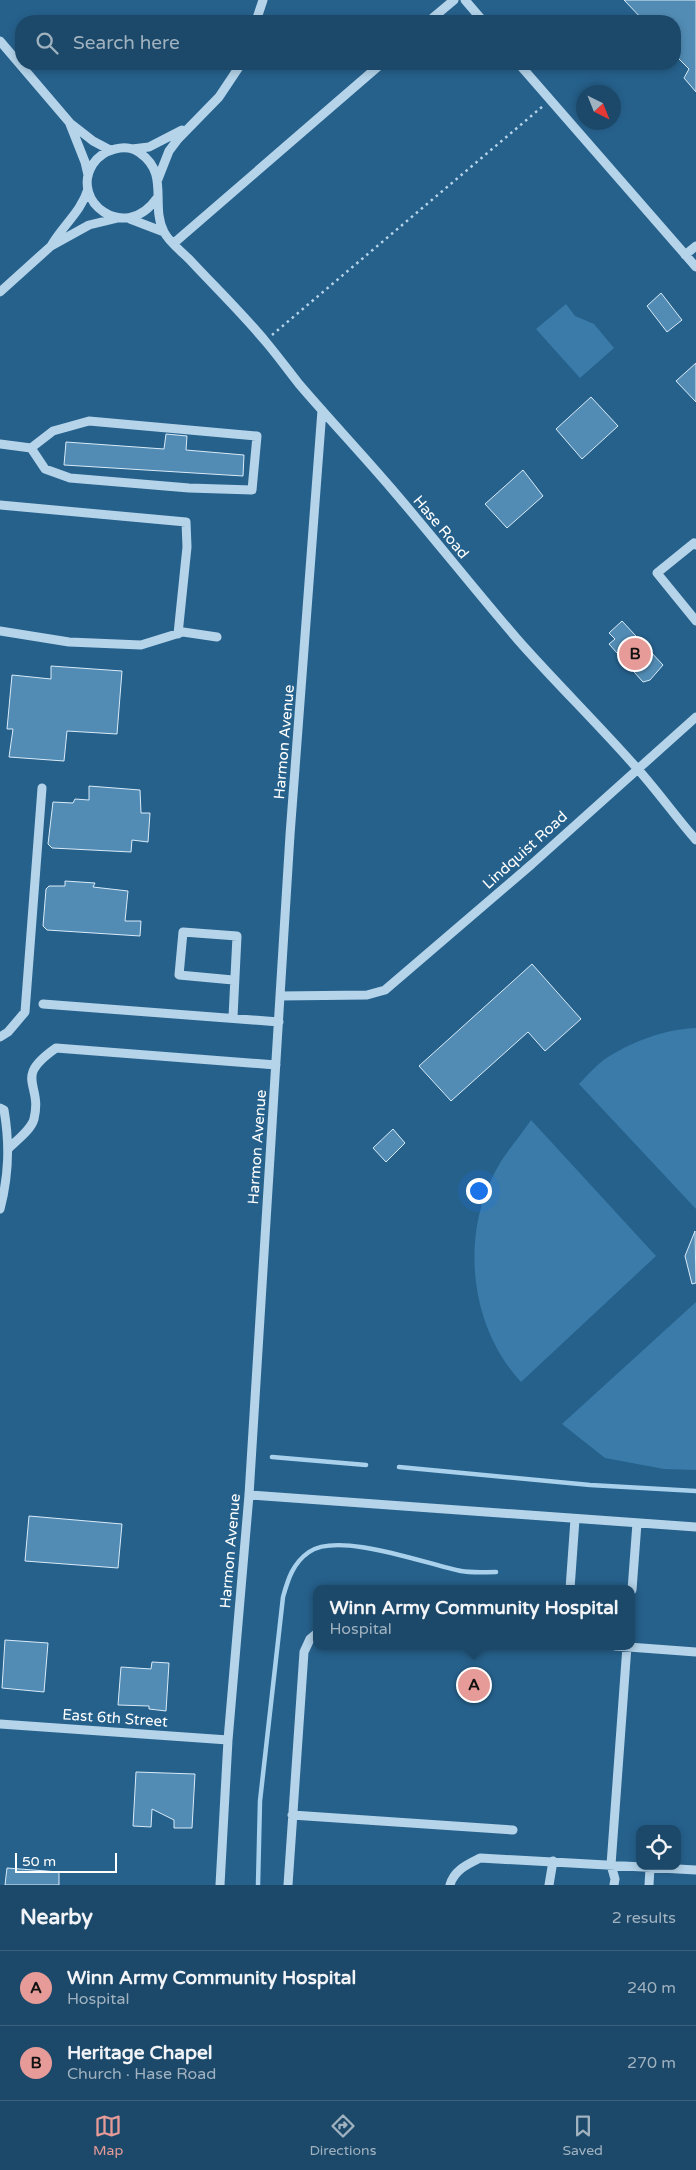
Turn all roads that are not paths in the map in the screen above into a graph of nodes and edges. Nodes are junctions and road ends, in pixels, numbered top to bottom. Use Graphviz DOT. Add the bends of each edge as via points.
graph roads {
  1 [pos="263,0"];
  2 [pos="454,0"];
  3 [pos="464,0"];
  4 [pos="258,15"];
  5 [pos="437,15"];
  6 [pos="478,15"];
  7 [pos="0,41"];
  8 [pos="15,59"];
  9 [pos="25,70"];
  10 [pos="237,70"];
  11 [pos="374,70"];
  12 [pos="524,70"];
  13 [pos="70,123"];
  14 [pos="187,128"];
  15 [pos="131,149"];
  16 [pos="110,150"];
  17 [pos="88,176"];
  18 [pos="158,179"];
  19 [pos="88,188"];
  20 [pos="157,198"];
  21 [pos="118,218"];
  22 [pos="130,219"];
  23 [pos="164,232"];
  24 [pos="174,243"];
  25 [pos="51,246"];
  26 [pos="696,246"];
  27 [pos="685,255"];
  28 [pos="696,267"];
  29 [pos="0,292"];
  30 [pos="322,410"];
  31 [pos="0,444"];
  32 [pos="31,448"];
  33 [pos="0,505"];
  34 [pos="696,545"];
  35 [pos="696,621"];
  36 [pos="0,631"];
  37 [pos="178,634"];
  38 [pos="217,637"];
  39 [pos="696,717"];
  40 [pos="637,768"];
  41 [pos="42,788"];
  42 [pos="696,840"];
  43 [pos="233,980"];
  44 [pos="280,996"];
  45 [pos="43,1004"];
  46 [pos="233,1018"];
  47 [pos="279,1022"];
  48 [pos="0,1037"];
  49 [pos="276,1065"];
  50 [pos="0,1108"];
  51 [pos="9,1148"];
  52 [pos="0,1209"];
  53 [pos="249,1495"];
  54 [pos="575,1518"];
  55 [pos="637,1523"];
  56 [pos="696,1527"];
  57 [pos="570,1585"];
  58 [pos="632,1585"];
  59 [pos="313,1636"];
  60 [pos="635,1648"];
  61 [pos="627,1650"];
  62 [pos="696,1652"];
  63 [pos="0,1724"];
  64 [pos="228,1740"];
  65 [pos="292,1815"];
  66 [pos="513,1830"];
  67 [pos="553,1862"];
  68 [pos="611,1865"];
  69 [pos="636,1867"];
  70 [pos="681,1869"];
  71 [pos="650,1870"];
  72 [pos="696,1870"];
  73 [pos="220,1885"];
  74 [pos="288,1885"];
  75 [pos="450,1885"];
  76 [pos="549,1885"];
  77 [pos="614,1885"];
  78 [pos="649,1885"];
  1 -- 4 [label="street"];
  2 -- 5 [label="street"];
  3 -- 6 [label="street"];
  7 -- 8 [label="street"];
  9 -- 13 [label="street"];
  10 -- 14 [label="street" via="219,97"];
  11 -- 24 [label="street"];
  12 -- 27 [label="street"];
  13 -- 16 [label="street"];
  13 -- 17 [label="street"];
  14 -- 15 [label="street" via="149,147"];
  14 -- 18 [label="street" via="169,151"];
  15 -- 16 [label="street"];
  15 -- 18 [label="street" via="148,161"];
  16 -- 17 [label="street" via="92,165"];
  17 -- 19 [label="street"];
  18 -- 20 [label="street"];
  19 -- 21 [label="street" via="96,206"];
  19 -- 25 [label="street" via="76,215 59,232"];
  20 -- 22 [label="street" via="140,216"];
  20 -- 23 [label="street"];
  21 -- 22 [label="street"];
  21 -- 25 [label="street" via="89,225"];
  22 -- 23 [label="street"];
  23 -- 24 [label="street, Hase Road"];
  24 -- 30 [label="street, Hase Road" via="265,341"];
  25 -- 29 [label="street"];
  26 -- 27 [label="street"];
  27 -- 28 [label="street"];
  30 -- 40 [label="street, Hase Road" via="520,641"];
  30 -- 44 [label="street, Harmon Avenue"];
  31 -- 32 [label="street"];
  32 -- 32 [label="street" via="45,469 70,478 252,490 256,436 89,421 53,431"];
  33 -- 37 [label="street" via="186,522 187,547"];
  34 -- 35 [label="street" via="694,543 657,573"];
  36 -- 37 [label="street" via="69,642 141,645"];
  37 -- 38 [label="street"];
  39 -- 40 [label="street, Lindquist Road"];
  40 -- 42 [label="street, Hase Road"];
  40 -- 44 [label="street, Lindquist Road" via="532,864 385,990 367,995"];
  41 -- 48 [label="street" via="24,1012"];
  43 -- 43 [label="street" via="237,936 183,932 179,975"];
  43 -- 46 [label="street"];
  44 -- 47 [label="street, Harmon Avenue"];
  45 -- 46 [label="street"];
  46 -- 47 [label="street"];
  47 -- 49 [label="street, Harmon Avenue"];
  49 -- 51 [label="street" via="56,1048 32,1071 31,1086 36,1103 33,1121"];
  49 -- 53 [label="street, Harmon Avenue"];
  50 -- 51 [label="street" via="4,1110"];
  51 -- 52 [label="street" via="7,1182"];
  53 -- 54 [label="street"];
  53 -- 64 [label="street, Harmon Avenue"];
  54 -- 55 [label="street"];
  54 -- 57 [label="street"];
  55 -- 56 [label="street"];
  55 -- 58 [label="street"];
  59 -- 65 [label="street" via="304,1652"];
  60 -- 62 [label="street"];
  61 -- 68 [label="street"];
  63 -- 64 [label="street, East 6th Street"];
  64 -- 73 [label="street, Harmon Avenue"];
  65 -- 66 [label="street"];
  65 -- 74 [label="street"];
  67 -- 68 [label="street"];
  67 -- 75 [label="street" via="480,1858 463,1866"];
  67 -- 76 [label="street"];
  68 -- 69 [label="street"];
  68 -- 77 [label="street"];
  70 -- 72 [label="street"];
  71 -- 78 [label="street"];
}
